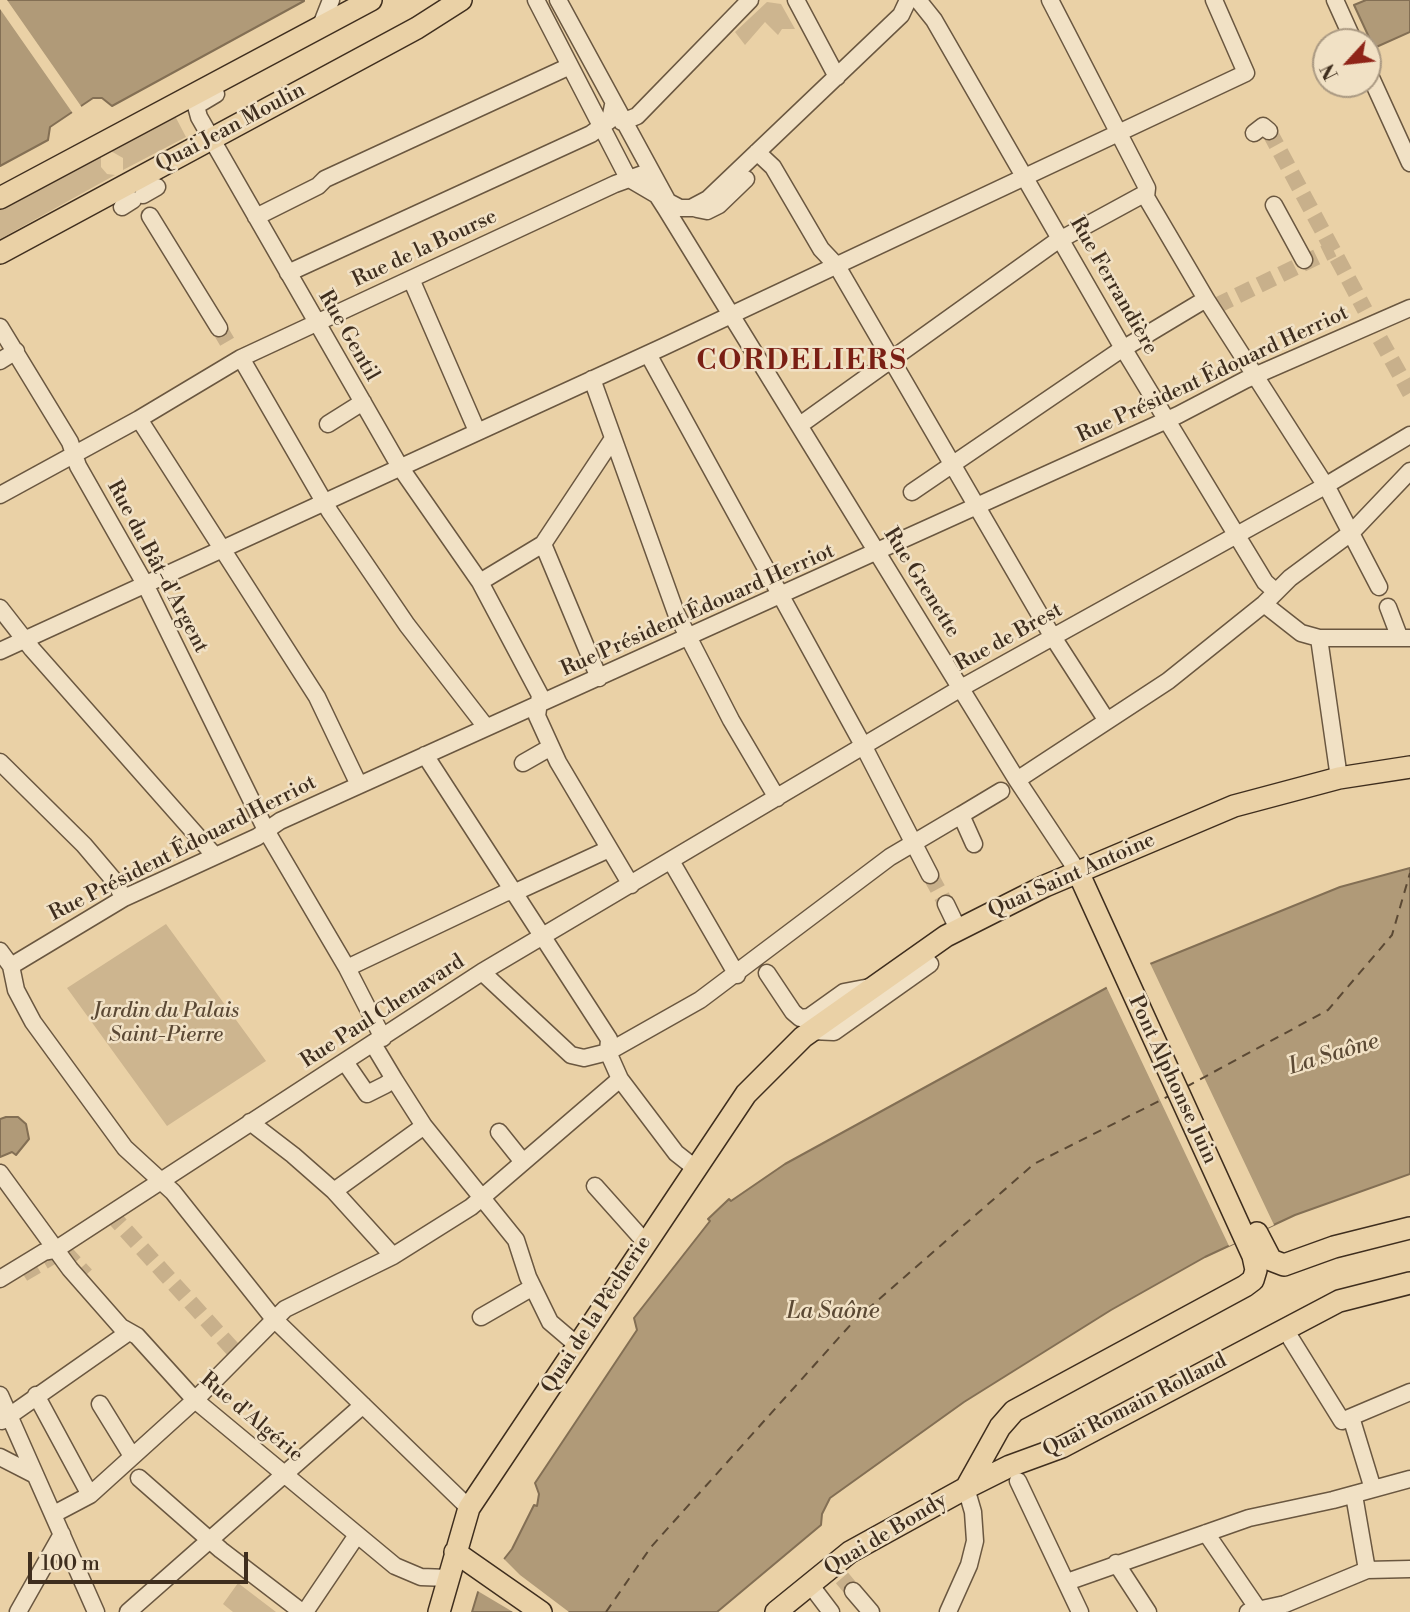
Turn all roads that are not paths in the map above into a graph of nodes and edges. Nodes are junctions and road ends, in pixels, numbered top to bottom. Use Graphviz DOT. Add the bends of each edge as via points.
graph roads {
  1 [pos="331,0"];
  2 [pos="371,0"];
  3 [pos="461,0"];
  4 [pos="537,0"];
  5 [pos="558,0"];
  6 [pos="750,0"];
  7 [pos="796,0"];
  8 [pos="908,0"];
  9 [pos="918,0"];
  10 [pos="1050,0"];
  11 [pos="1214,0"];
  12 [pos="1335,0"];
  13 [pos="320,28"];
  14 [pos="1348,28"];
  15 [pos="273,53"];
  16 [pos="570,66"];
  17 [pos="837,77"];
  18 [pos="1380,98"];
  19 [pos="613,105"];
  20 [pos="622,122"];
  21 [pos="601,128"];
  22 [pos="1118,134"];
  23 [pos="777,136"];
  24 [pos="211,138"];
  25 [pos="757,152"];
  26 [pos="1410,163"];
  27 [pos="651,171"];
  28 [pos="1025,177"];
  29 [pos="628,178"];
  30 [pos="746,179"];
  31 [pos="794,192"];
  32 [pos="1144,194"];
  33 [pos="0,198"];
  34 [pos="662,199"];
  35 [pos="576,203"];
  36 [pos="1274,205"];
  37 [pos="691,208"];
  38 [pos="150,216"];
  39 [pos="257,217"];
  40 [pos="680,231"];
  41 [pos="527,234"];
  42 [pos="1061,240"];
  43 [pos="0,253"];
  44 [pos="1304,260"];
  45 [pos="837,266"];
  46 [pos="288,273"];
  47 [pos="411,279"];
  48 [pos="390,297"];
  49 [pos="1211,305"];
  50 [pos="1410,308"];
  51 [pos="341,310"];
  52 [pos="732,314"];
  53 [pos="316,322"];
  54 [pos="0,327"];
  55 [pos="219,328"];
  56 [pos="229,345"];
  57 [pos="1124,348"];
  58 [pos="16,351"];
  59 [pos="648,354"];
  60 [pos="240,359"];
  61 [pos="891,360"];
  62 [pos="0,361"];
  63 [pos="1255,376"];
  64 [pos="592,379"];
  65 [pos="363,402"];
  66 [pos="139,419"];
  67 [pos="1168,419"];
  68 [pos="328,424"];
  69 [pos="800,425"];
  70 [pos="477,431"];
  71 [pos="1410,435"];
  72 [pos="612,440"];
  73 [pos="74,454"];
  74 [pos="952,464"];
  75 [pos="400,467"];
  76 [pos="1410,471"];
  77 [pos="1325,486"];
  78 [pos="912,492"];
  79 [pos="0,495"];
  80 [pos="324,502"];
  81 [pos="977,507"];
  82 [pos="1352,532"];
  83 [pos="1238,535"];
  84 [pos="543,544"];
  85 [pos="222,549"];
  86 [pos="878,552"];
  87 [pos="481,582"];
  88 [pos="145,584"];
  89 [pos="1379,587"];
  90 [pos="1275,591"];
  91 [pos="779,597"];
  92 [pos="1264,604"];
  93 [pos="1388,607"];
  94 [pos="0,608"];
  95 [pos="688,637"];
  96 [pos="1405,637"];
  97 [pos="1055,638"];
  98 [pos="1319,638"];
  99 [pos="23,639"];
  100 [pos="0,650"];
  101 [pos="599,678"];
  102 [pos="961,688"];
  103 [pos="538,704"];
  104 [pos="1107,721"];
  105 [pos="486,727"];
  106 [pos="551,747"];
  107 [pos="864,747"];
  108 [pos="425,755"];
  109 [pos="0,762"];
  110 [pos="523,763"];
  111 [pos="1410,766"];
  112 [pos="1023,776"];
  113 [pos="1339,778"];
  114 [pos="359,785"];
  115 [pos="1001,791"];
  116 [pos="777,798"];
  117 [pos="963,819"];
  118 [pos="267,832"];
  119 [pos="913,843"];
  120 [pos="974,844"];
  121 [pos="609,849"];
  122 [pos="215,856"];
  123 [pos="671,861"];
  124 [pos="1078,872"];
  125 [pos="930,875"];
  126 [pos="631,885"];
  127 [pos="511,890"];
  128 [pos="124,898"];
  129 [pos="946,904"];
  130 [pos="958,929"];
  131 [pos="543,938"];
  132 [pos="0,951"];
  133 [pos="930,964"];
  134 [pos="11,966"];
  135 [pos="347,968"];
  136 [pos="482,972"];
  137 [pos="767,973"];
  138 [pos="737,975"];
  139 [pos="16,990"];
  140 [pos="0,997"];
  141 [pos="864,1002"];
  142 [pos="811,1031"];
  143 [pos="378,1041"];
  144 [pos="608,1052"];
  145 [pos="345,1062"];
  146 [pos="773,1067"];
  147 [pos="394,1079"];
  148 [pos="620,1079"];
  149 [pos="250,1122"];
  150 [pos="425,1126"];
  151 [pos="499,1132"];
  152 [pos="523,1162"];
  153 [pos="695,1168"];
  154 [pos="0,1173"];
  155 [pos="161,1179"];
  156 [pos="595,1186"];
  157 [pos="334,1191"];
  158 [pos="482,1198"];
  159 [pos="1410,1228"];
  160 [pos="1251,1235"];
  161 [pos="645,1242"];
  162 [pos="55,1250"];
  163 [pos="393,1256"];
  164 [pos="0,1279"];
  165 [pos="1410,1283"];
  166 [pos="533,1287"];
  167 [pos="481,1317"];
  168 [pos="274,1319"];
  169 [pos="129,1332"];
  170 [pos="1291,1339"];
  171 [pos="577,1345"];
  172 [pos="1410,1392"];
  173 [pos="0,1395"];
  174 [pos="36,1395"];
  175 [pos="195,1400"];
  176 [pos="100,1404"];
  177 [pos="363,1405"];
  178 [pos="1351,1417"];
  179 [pos="4,1420"];
  180 [pos="132,1456"];
  181 [pos="0,1457"];
  182 [pos="283,1474"];
  183 [pos="36,1475"];
  184 [pos="139,1478"];
  185 [pos="1410,1479"];
  186 [pos="1018,1481"];
  187 [pos="966,1488"];
  188 [pos="1373,1489"];
  189 [pos="90,1495"];
  190 [pos="1354,1495"];
  191 [pos="470,1508"];
  192 [pos="54,1514"];
  193 [pos="1206,1533"];
  194 [pos="62,1534"];
  195 [pos="357,1535"];
  196 [pos="211,1539"];
  197 [pos="455,1552"];
  198 [pos="1116,1563"];
  199 [pos="1410,1569"];
  200 [pos="1375,1570"];
  201 [pos="448,1578"];
  202 [pos="1067,1582"];
  203 [pos="809,1583"];
  204 [pos="853,1591"];
  205 [pos="1077,1611"];
  206 [pos="1253,1611"];
  207 [pos="18,1612"];
  208 [pos="96,1612"];
  209 [pos="128,1612"];
  210 [pos="303,1612"];
  211 [pos="439,1612"];
  212 [pos="541,1612"];
  213 [pos="776,1612"];
  214 [pos="831,1612"];
  215 [pos="871,1612"];
  216 [pos="948,1612"];
  217 [pos="1148,1612"];
  1 -- 13 [label="street"];
  2 -- 13 [label="main road"];
  3 -- 24 [label="main road, Quai Jean Moulin"];
  4 -- 16 [label="street"];
  5 -- 19 [label="street, Rue Grenette"];
  6 -- 20 [label="street" via="637,116"];
  7 -- 17 [label="street"];
  8 -- 17 [label="street" via="901,15"];
  9 -- 28 [label="street, Rue Ferrandière"];
  10 -- 22 [label="street"];
  11 -- 22 [label="street" via="1246,73"];
  12 -- 14 [label="street"];
  13 -- 15 [label="main road"];
  15 -- 24 [label="street, Rue Gentil" via="267,64 196,106"];
  15 -- 33 [label="main road"];
  16 -- 21 [label="street"];
  16 -- 39 [label="street" via="325,178"];
  17 -- 23 [label="street"];
  18 -- 26 [label="street"];
  19 -- 20 [label="street, Rue Grenette"];
  19 -- 21 [label="street" via="610,120"];
  20 -- 27 [label="street, Rue Grenette"];
  21 -- 29 [label="street"];
  21 -- 46 [label="street"];
  22 -- 28 [label="street"];
  22 -- 32 [label="street" via="1147,188"];
  23 -- 25 [label="street"];
  23 -- 31 [label="street" via="775,156"];
  24 -- 39 [label="street, Rue Gentil"];
  24 -- 43 [label="main road, Quai Jean Moulin"];
  25 -- 37 [label="street" via="708,199"];
  25 -- 45 [label="street" via="773,167 821,248"];
  27 -- 29 [label="street, Rue de la Bourse"];
  27 -- 34 [label="street, Rue Grenette"];
  28 -- 42 [label="street, Rue Ferrandière"];
  28 -- 45 [label="street"];
  29 -- 34 [label="street"];
  29 -- 35 [label="street, Rue de la Bourse"];
  30 -- 37 [label="street" via="719,205 707,211"];
  32 -- 42 [label="street"];
  32 -- 49 [label="street"];
  34 -- 37 [label="street"];
  34 -- 40 [label="street, Rue Grenette"];
  35 -- 41 [label="street" via="568,215"];
  35 -- 47 [label="street, Rue de la Bourse"];
  36 -- 44 [label="street"];
  37 -- 40 [label="street" via="683,215"];
  38 -- 55 [label="street"];
  39 -- 46 [label="street, Rue Gentil"];
  40 -- 52 [label="street, Rue Grenette"];
  42 -- 57 [label="street, Rue Ferrandière"];
  42 -- 61 [label="street"];
  45 -- 52 [label="street"];
  45 -- 61 [label="street"];
  46 -- 53 [label="street, Rue Gentil"];
  47 -- 51 [label="street, Rue de la Bourse"];
  47 -- 70 [label="street"];
  48 -- 51 [label="street" via="348,316"];
  49 -- 57 [label="street"];
  49 -- 63 [label="street"];
  50 -- 63 [label="street, Rue Président Édouard Herriot"];
  51 -- 53 [label="street, Rue de la Bourse"];
  52 -- 59 [label="street"];
  52 -- 69 [label="street, Rue Grenette"];
  53 -- 60 [label="street, Rue de la Bourse"];
  53 -- 65 [label="street, Rue Gentil"];
  54 -- 58 [label="street, Rue du Bât-d'Argent"];
  56 -- 60 [label="street"];
  57 -- 67 [label="street, Rue Ferrandière"];
  57 -- 74 [label="street"];
  58 -- 62 [label="street"];
  58 -- 73 [label="street, Rue du Bât-d'Argent"];
  59 -- 64 [label="street"];
  59 -- 91 [label="street"];
  60 -- 66 [label="street, Rue de la Bourse"];
  60 -- 80 [label="street"];
  61 -- 69 [label="street"];
  61 -- 74 [label="street"];
  63 -- 67 [label="street, Rue Président Édouard Herriot"];
  63 -- 77 [label="street"];
  64 -- 70 [label="street"];
  64 -- 72 [label="street"];
  65 -- 68 [label="street"];
  65 -- 75 [label="street, Rue Gentil"];
  66 -- 73 [label="street, Rue de la Bourse"];
  66 -- 85 [label="street"];
  67 -- 81 [label="street, Rue Président Édouard Herriot"];
  67 -- 83 [label="street, Rue Ferrandière"];
  69 -- 86 [label="street, Rue Grenette"];
  70 -- 75 [label="street"];
  71 -- 77 [label="street, Rue de Brest"];
  72 -- 84 [label="street"];
  72 -- 95 [label="street"];
  73 -- 79 [label="street, Rue de la Bourse"];
  73 -- 88 [label="street, Rue du Bât-d'Argent"];
  74 -- 78 [label="street"];
  74 -- 81 [label="street"];
  75 -- 80 [label="street"];
  75 -- 87 [label="street, Rue Gentil"];
  76 -- 82 [label="street"];
  77 -- 82 [label="street"];
  77 -- 83 [label="street, Rue de Brest"];
  80 -- 85 [label="street"];
  80 -- 105 [label="street" via="407,625"];
  81 -- 86 [label="street, Rue Président Édouard Herriot"];
  81 -- 97 [label="street" via="1020,567"];
  82 -- 89 [label="street"];
  82 -- 90 [label="street"];
  83 -- 90 [label="street, Rue Ferrandière"];
  83 -- 97 [label="street, Rue de Brest"];
  84 -- 87 [label="street"];
  84 -- 101 [label="street"];
  85 -- 88 [label="street"];
  85 -- 114 [label="street" via="317,697"];
  86 -- 91 [label="street, Rue Président Édouard Herriot"];
  86 -- 102 [label="street, Rue Grenette"];
  87 -- 103 [label="street, Rue Gentil" via="540,695"];
  88 -- 99 [label="street"];
  88 -- 118 [label="street, Rue du Bât-d'Argent"];
  90 -- 92 [label="street"];
  91 -- 95 [label="street, Rue Président Édouard Herriot"];
  91 -- 107 [label="street"];
  92 -- 98 [label="street" via="1301,633"];
  92 -- 104 [label="street" via="1168,681"];
  93 -- 96 [label="street"];
  94 -- 99 [label="street"];
  95 -- 101 [label="street, Rue Président Édouard Herriot"];
  95 -- 116 [label="street"];
  96 -- 98 [label="street"];
  97 -- 102 [label="street, Rue de Brest"];
  97 -- 104 [label="street"];
  98 -- 113 [label="street"];
  99 -- 100 [label="street"];
  99 -- 122 [label="street"];
  101 -- 103 [label="street, Rue Président Édouard Herriot"];
  102 -- 107 [label="street, Rue de Brest"];
  102 -- 112 [label="street, Rue Grenette"];
  103 -- 105 [label="street, Rue Président Édouard Herriot"];
  103 -- 106 [label="street, Rue Gentil" via="537,716"];
  104 -- 112 [label="street"];
  105 -- 108 [label="street, Rue Président Édouard Herriot"];
  106 -- 110 [label="street"];
  106 -- 121 [label="street, Rue Gentil"];
  107 -- 116 [label="street, Rue de Brest"];
  107 -- 119 [label="street"];
  108 -- 114 [label="street, Rue Président Édouard Herriot"];
  108 -- 127 [label="street"];
  109 -- 128 [label="street" via="84,845"];
  111 -- 113 [label="main road, Quai Saint Antoine"];
  112 -- 124 [label="street, Rue Grenette"];
  113 -- 124 [label="main road, Quai Saint Antoine" via="1234,806"];
  114 -- 118 [label="street, Rue Président Édouard Herriot" via="280,821"];
  115 -- 117 [label="street"];
  116 -- 123 [label="street, Rue de Brest"];
  117 -- 119 [label="street"];
  117 -- 120 [label="street"];
  118 -- 122 [label="street, Rue Président Édouard Herriot"];
  118 -- 135 [label="street, Rue du Bât-d'Argent"];
  119 -- 125 [label="street"];
  119 -- 138 [label="street"];
  121 -- 126 [label="street, Rue Gentil"];
  121 -- 127 [label="street"];
  122 -- 128 [label="street, Rue Président Édouard Herriot"];
  123 -- 126 [label="street, Rue de Brest"];
  123 -- 138 [label="street"];
  124 -- 130 [label="main road, Quai Saint Antoine"];
  124 -- 160 [label="main road, Pont Alphonse Juin" via="1140,1013"];
  126 -- 131 [label="street, Rue Paul Chenavard"];
  127 -- 131 [label="street"];
  127 -- 135 [label="street"];
  128 -- 134 [label="street, Rue Président Édouard Herriot"];
  129 -- 130 [label="street"];
  130 -- 141 [label="main road, Quai Saint Antoine"];
  131 -- 136 [label="street, Rue Paul Chenavard"];
  131 -- 144 [label="street" via="609,1039"];
  132 -- 134 [label="street"];
  133 -- 141 [label="street"];
  134 -- 139 [label="street"];
  135 -- 143 [label="street, Rue du Bât-d'Argent"];
  136 -- 143 [label="street, Rue Paul Chenavard"];
  136 -- 144 [label="street" via="571,1055 584,1058"];
  137 -- 141 [label="street" via="800,1018 809,1017 844,992"];
  138 -- 144 [label="street"];
  139 -- 140 [label="street"];
  139 -- 155 [label="street" via="33,1022 125,1148"];
  141 -- 142 [label="main road, Quai Saint Antoine"];
  141 -- 142 [label="street" via="839,1029 829,1034"];
  142 -- 146 [label="main road, Quai Saint Antoine"];
  143 -- 145 [label="street, Rue Paul Chenavard"];
  143 -- 147 [label="street, Rue du Bât-d'Argent"];
  144 -- 148 [label="street"];
  145 -- 147 [label="street" via="367,1094"];
  145 -- 149 [label="street, Rue Paul Chenavard"];
  146 -- 153 [label="main road, Quai de la Pêcherie" via="748,1092"];
  147 -- 150 [label="street, Rue du Bât-d'Argent"];
  148 -- 152 [label="street"];
  148 -- 153 [label="street" via="676,1153"];
  149 -- 155 [label="street, Rue Paul Chenavard"];
  149 -- 157 [label="street"];
  150 -- 157 [label="street"];
  150 -- 158 [label="street, Rue du Bât-d'Argent"];
  151 -- 152 [label="street"];
  152 -- 158 [label="street"];
  153 -- 161 [label="main road, Quai de la Pêcherie"];
  154 -- 162 [label="street, Rue d'Algérie"];
  155 -- 162 [label="street, Rue Paul Chenavard"];
  155 -- 168 [label="street"];
  156 -- 161 [label="street"];
  157 -- 163 [label="street"];
  158 -- 163 [label="street"];
  158 -- 166 [label="street, Rue du Bât-d'Argent" via="516,1240"];
  159 -- 160 [label="main road" via="1284,1265 1271,1260"];
  160 -- 187 [label="main road" via="1256,1263 1253,1280 1014,1411"];
  161 -- 171 [label="main road, Quai de la Pêcherie"];
  162 -- 164 [label="street, Rue Paul Chenavard"];
  162 -- 169 [label="street, Rue d'Algérie"];
  163 -- 168 [label="street"];
  165 -- 187 [label="main road, Quai Romain Rolland" via="1339,1301 1062,1447"];
  166 -- 167 [label="street"];
  166 -- 171 [label="street, Rue du Bât-d'Argent" via="550,1322"];
  168 -- 175 [label="street"];
  168 -- 177 [label="street"];
  169 -- 174 [label="street"];
  169 -- 175 [label="street, Rue d'Algérie"];
  170 -- 178 [label="street" via="1342,1421"];
  171 -- 191 [label="main road, Quai de la Pêcherie"];
  172 -- 178 [label="street"];
  173 -- 179 [label="street"];
  174 -- 179 [label="street"];
  174 -- 189 [label="street"];
  175 -- 180 [label="street"];
  175 -- 182 [label="street, Rue d'Algérie"];
  176 -- 180 [label="street"];
  177 -- 182 [label="street"];
  177 -- 191 [label="street"];
  178 -- 188 [label="street"];
  179 -- 183 [label="street"];
  180 -- 189 [label="street"];
  181 -- 183 [label="street"];
  182 -- 195 [label="street, Rue d'Algérie"];
  182 -- 196 [label="street"];
  183 -- 192 [label="street"];
  184 -- 196 [label="street"];
  185 -- 188 [label="street"];
  186 -- 202 [label="street"];
  187 -- 203 [label="main road, Quai de Bondy" via="837,1571"];
  187 -- 216 [label="street" via="975,1541"];
  188 -- 190 [label="street"];
  189 -- 192 [label="street"];
  190 -- 193 [label="street" via="1249,1518"];
  190 -- 200 [label="street"];
  191 -- 197 [label="main road, Quai de la Pêcherie"];
  192 -- 194 [label="street"];
  193 -- 198 [label="street"];
  193 -- 206 [label="street"];
  194 -- 207 [label="street"];
  194 -- 208 [label="street"];
  195 -- 201 [label="street, Rue d'Algérie" via="413,1575"];
  195 -- 210 [label="street"];
  196 -- 209 [label="street"];
  196 -- 210 [label="street"];
  197 -- 201 [label="main road, Quai de la Pêcherie"];
  197 -- 212 [label="main road"];
  198 -- 202 [label="street"];
  198 -- 217 [label="street"];
  199 -- 200 [label="street"];
  200 -- 206 [label="street" via="1285,1604"];
  201 -- 211 [label="main road, Quai de la Pêcherie"];
  202 -- 205 [label="street"];
  203 -- 213 [label="main road, Quai de Bondy"];
  203 -- 214 [label="street"];
  204 -- 215 [label="street"];
}
